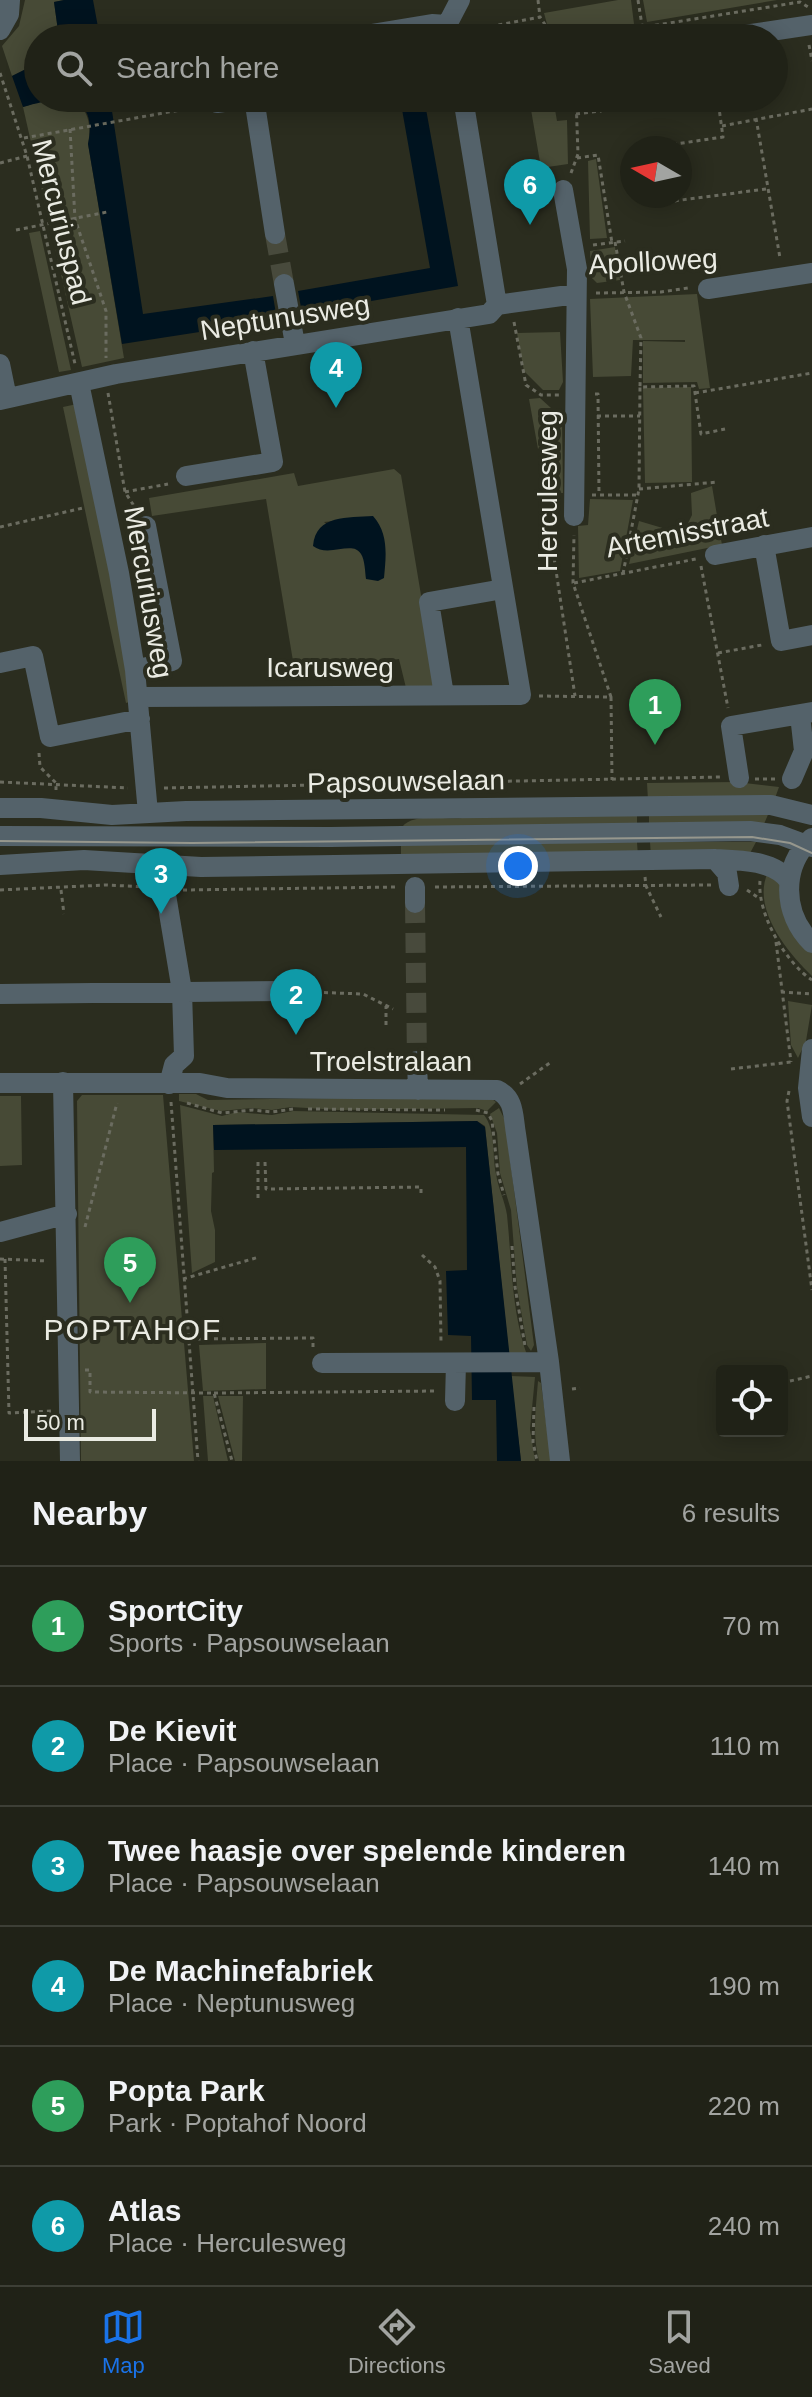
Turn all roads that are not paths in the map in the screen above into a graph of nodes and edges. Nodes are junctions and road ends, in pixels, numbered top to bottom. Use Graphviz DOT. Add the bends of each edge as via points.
graph roads {
  1 [pos="10,0"];
  2 [pos="460,0"];
  3 [pos="452,24"];
  4 [pos="0,30"];
  5 [pos="811,34"];
  6 [pos="788,35"];
  7 [pos="254,112"];
  8 [pos="466,112"];
  9 [pos="563,190"];
  10 [pos="275,234"];
  11 [pos="812,273"];
  12 [pos="284,284"];
  13 [pos="708,289"];
  14 [pos="576,294"];
  15 [pos="504,304"];
  16 [pos="458,318"];
  17 [pos="295,344"];
  18 [pos="253,351"];
  19 [pos="0,364"];
  20 [pos="79,383"];
  21 [pos="4,399"];
  22 [pos="186,476"];
  23 [pos="574,505"];
  24 [pos="146,526"];
  25 [pos="812,537"];
  26 [pos="764,545"];
  27 [pos="707,557"];
  28 [pos="503,589"];
  29 [pos="812,635"];
  30 [pos="0,663"];
  31 [pos="135,670"];
  32 [pos="444,695"];
  33 [pos="139,697"];
  34 [pos="806,714"];
  35 [pos="140,719"];
  36 [pos="739,778"];
  37 [pos="792,779"];
  38 [pos="0,808"];
  39 [pos="148,813"];
  40 [pos="812,815"];
  41 [pos="0,836"];
  42 [pos="810,843"];
  43 [pos="715,859"];
  44 [pos="0,865"];
  45 [pos="789,881"];
  46 [pos="729,886"];
  47 [pos="165,889"];
  48 [pos="812,943"];
  49 [pos="182,991"];
  50 [pos="288,991"];
  51 [pos="0,994"];
  52 [pos="812,1042"];
  53 [pos="812,1049"];
  54 [pos="417,1061"];
  55 [pos="793,1066"];
  56 [pos="63,1082"];
  57 [pos="0,1083"];
  58 [pos="169,1084"];
  59 [pos="418,1090"];
  60 [pos="812,1117"];
  61 [pos="67,1222"];
  62 [pos="0,1232"];
  63 [pos="322,1363"];
  64 [pos="461,1363"];
  65 [pos="534,1364"];
  66 [pos="455,1396"];
  67 [pos="70,1461"];
  68 [pos="560,1461"];
  1 -- 4 [label="street"];
  2 -- 3 [label="street"];
  5 -- 6 [label="street"];
  7 -- 10 [label="street"];
  8 -- 15 [label="street"];
  9 -- 14 [label="street, Herculesweg"];
  11 -- 13 [label="street, Apolloweg"];
  12 -- 17 [label="street"];
  14 -- 15 [label="street, Apolloweg"];
  14 -- 23 [label="street, Herculesweg"];
  15 -- 16 [label="street, Neptunusweg" via="489,314"];
  16 -- 17 [label="street, Neptunusweg" via="429,332"];
  16 -- 28 [label="street"];
  17 -- 18 [label="street, Neptunusweg"];
  18 -- 20 [label="street, Neptunusweg"];
  18 -- 22 [label="street" via="273,462"];
  19 -- 21 [label="street"];
  20 -- 21 [label="street, Neptunusweg"];
  20 -- 31 [label="street, Mercuriusweg"];
  24 -- 31 [label="street" via="172,661"];
  25 -- 26 [label="street, Artemisstraat"];
  26 -- 27 [label="street, Artemisstraat"];
  26 -- 29 [label="street" via="781,641"];
  28 -- 32 [label="street" via="429,602"];
  28 -- 32 [label="street, Icarusweg" via="521,695"];
  30 -- 35 [label="street" via="33,656 50,737"];
  31 -- 33 [label="street, Mercuriusweg"];
  32 -- 33 [label="street, Icarusweg"];
  33 -- 35 [label="street, Mercuriusweg"];
  34 -- 36 [label="street" via="731,726"];
  34 -- 37 [label="street" via="804,751"];
  35 -- 39 [label="street, Mercuriusweg"];
  38 -- 39 [label="street, Papsouwselaan"];
  39 -- 40 [label="street, Papsouwselaan" via="771,805"];
  41 -- 42 [label="street, Papsouwselaan" via="750,831"];
  42 -- 45 [label="street" via="796,858"];
  43 -- 44 [label="street" via="201,867 84,860"];
  43 -- 45 [label="street" via="766,866"];
  43 -- 46 [label="street" via="727,873"];
  45 -- 48 [label="street" via="791,910"];
  47 -- 49 [label="street"];
  49 -- 50 [label="street"];
  49 -- 51 [label="street"];
  49 -- 58 [label="street" via="184,1056 174,1065"];
  52 -- 55 [label="street"];
  53 -- 60 [label="street"];
  54 -- 59 [label="street"];
  56 -- 57 [label="street, Troelstralaan"];
  56 -- 58 [label="street, Troelstralaan"];
  56 -- 61 [label="street"];
  58 -- 59 [label="street, Troelstralaan"];
  59 -- 65 [label="street, Troelstralaan" via="497,1090 506,1094 525,1133"];
  61 -- 62 [label="street"];
  61 -- 67 [label="street"];
  63 -- 64 [label="street"];
  64 -- 65 [label="street"];
  64 -- 66 [label="street"];
  65 -- 68 [label="street, Troelstralaan"];
}
